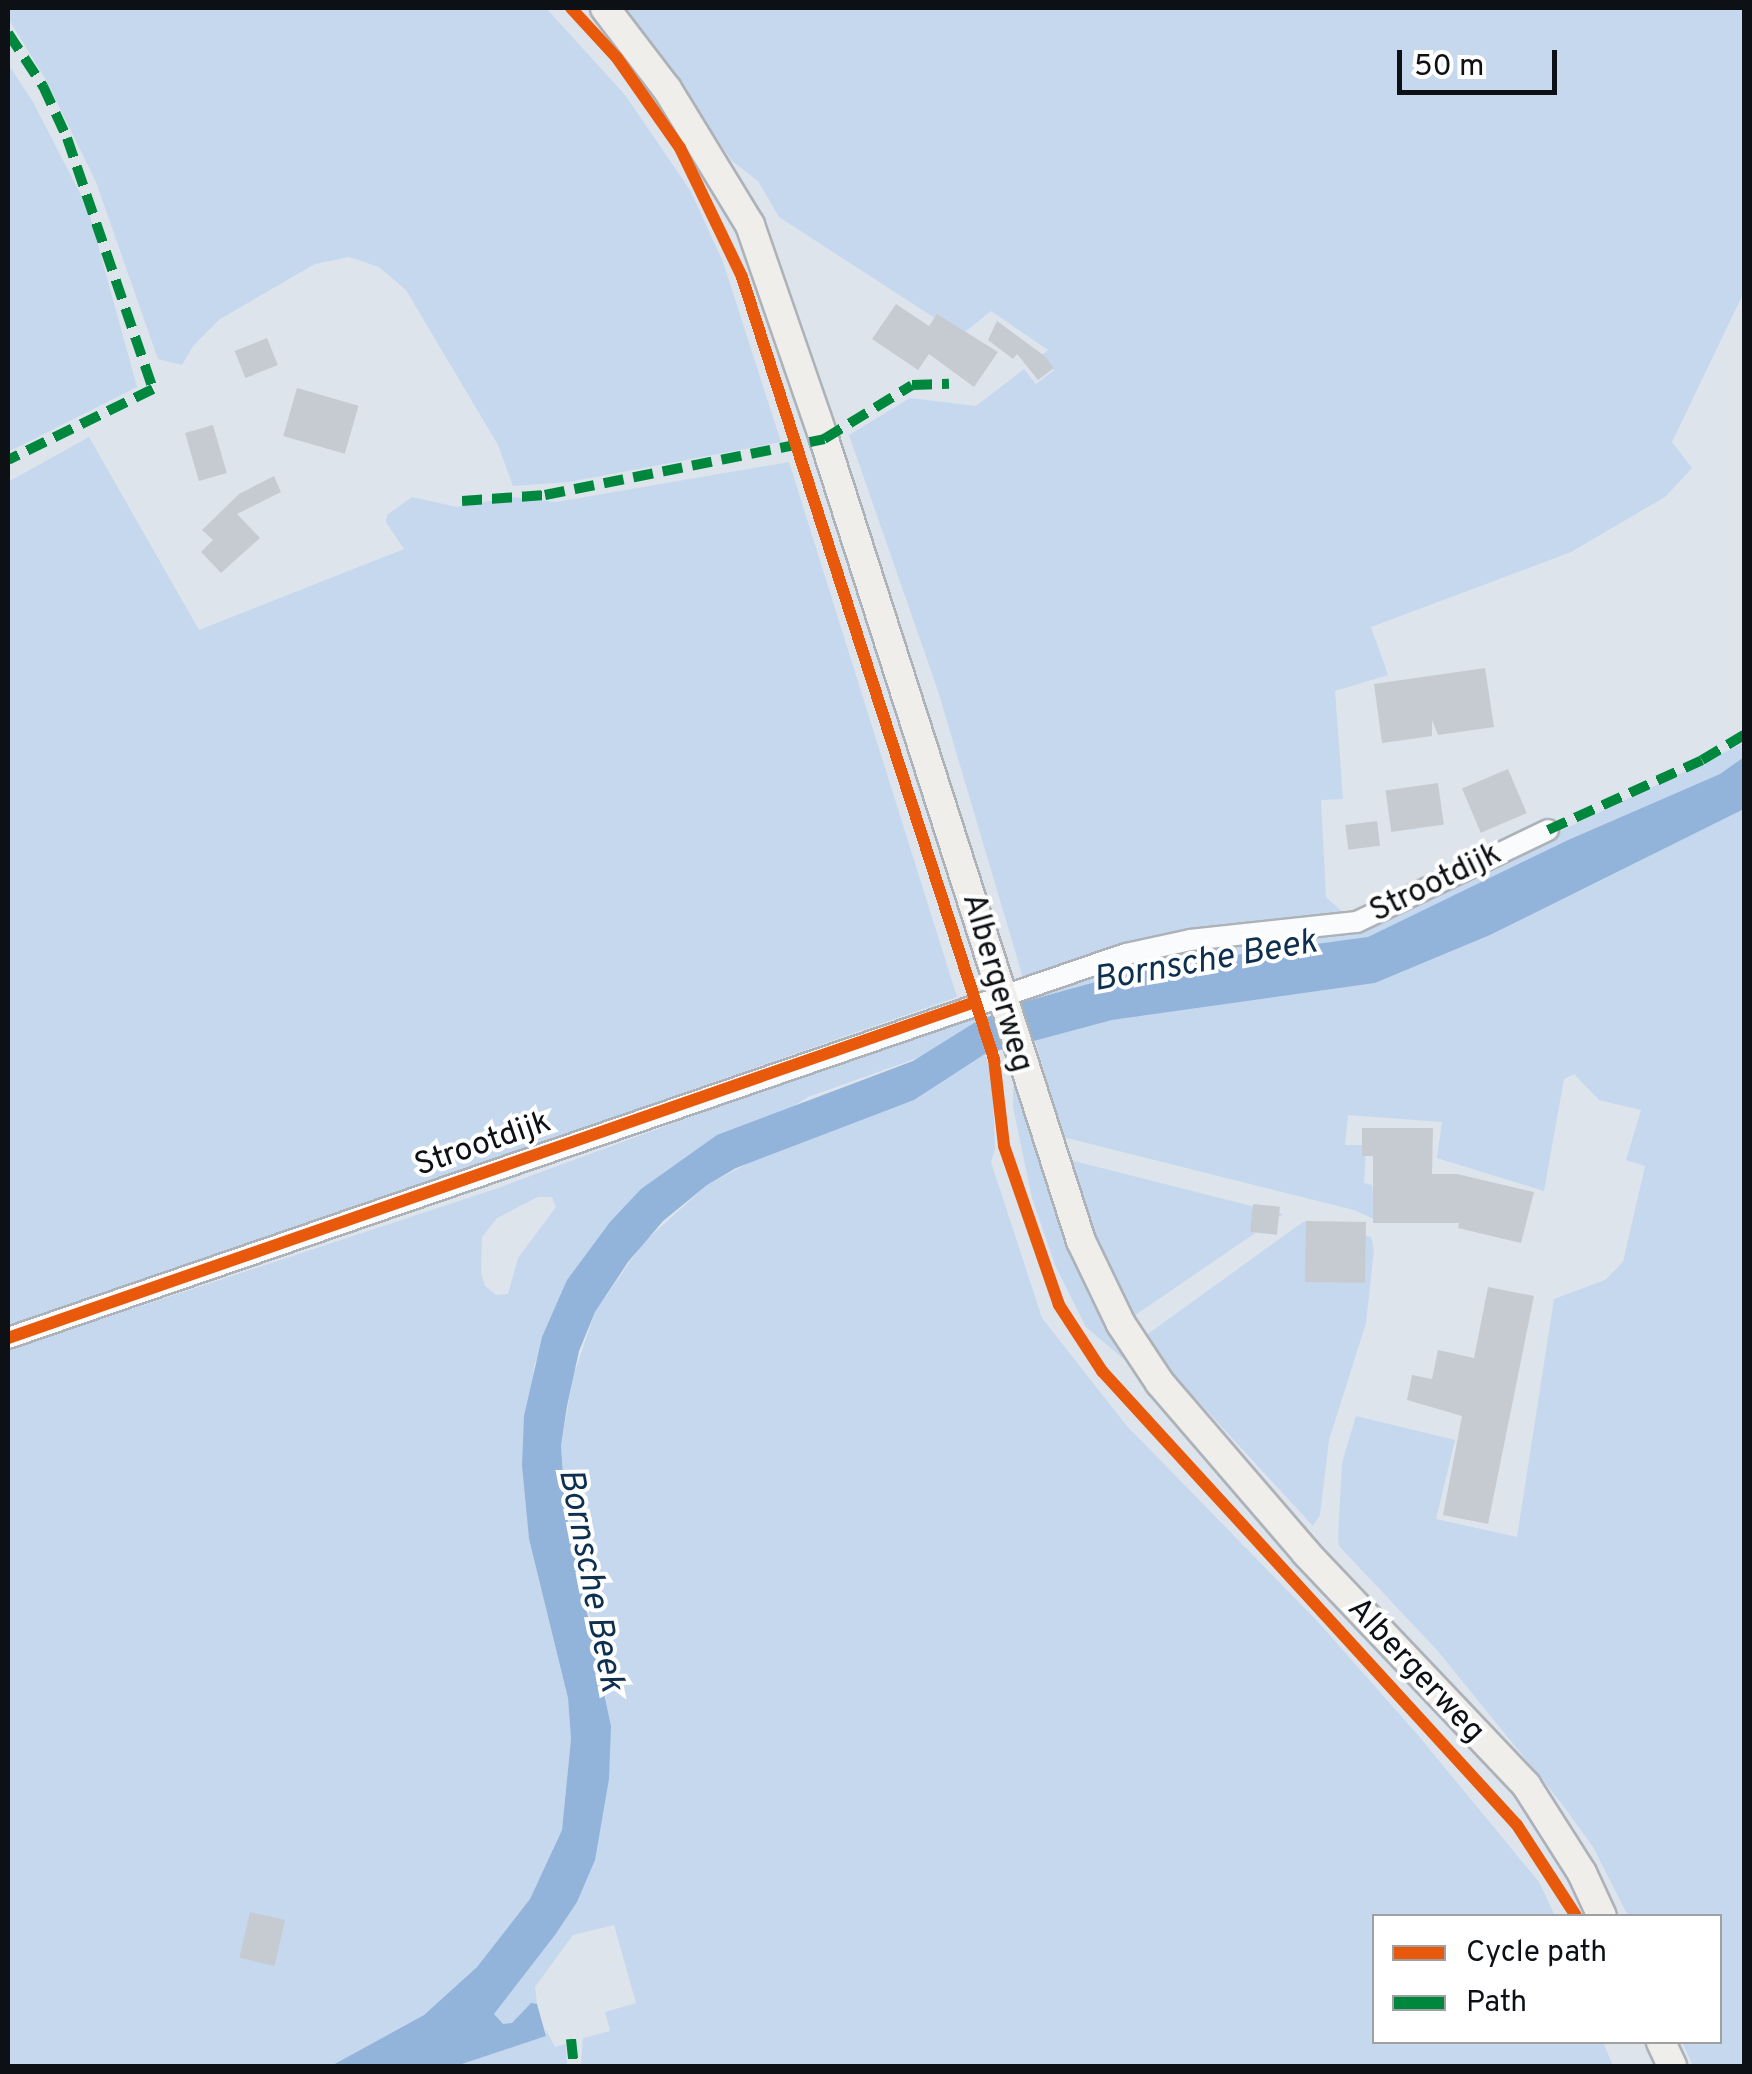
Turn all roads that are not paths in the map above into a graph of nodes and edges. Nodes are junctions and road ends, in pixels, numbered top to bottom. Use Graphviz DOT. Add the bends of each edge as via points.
graph roads {
  1 [pos="605,8"];
  2 [pos="1548,830"];
  3 [pos="1004,1000"];
  4 [pos="8,1338"];
  5 [pos="1601,1914"];
  1 -- 3 [label="main road, Albergerweg" via="667,89 750,225"];
  2 -- 3 [label="street, Strootdijk" via="1357,922 1158,945"];
  3 -- 4 [label="street, Strootdijk"];
  3 -- 5 [label="main road, Albergerweg" via="1081,1241 1121,1324 1160,1383 1306,1553 1526,1786"];
}
